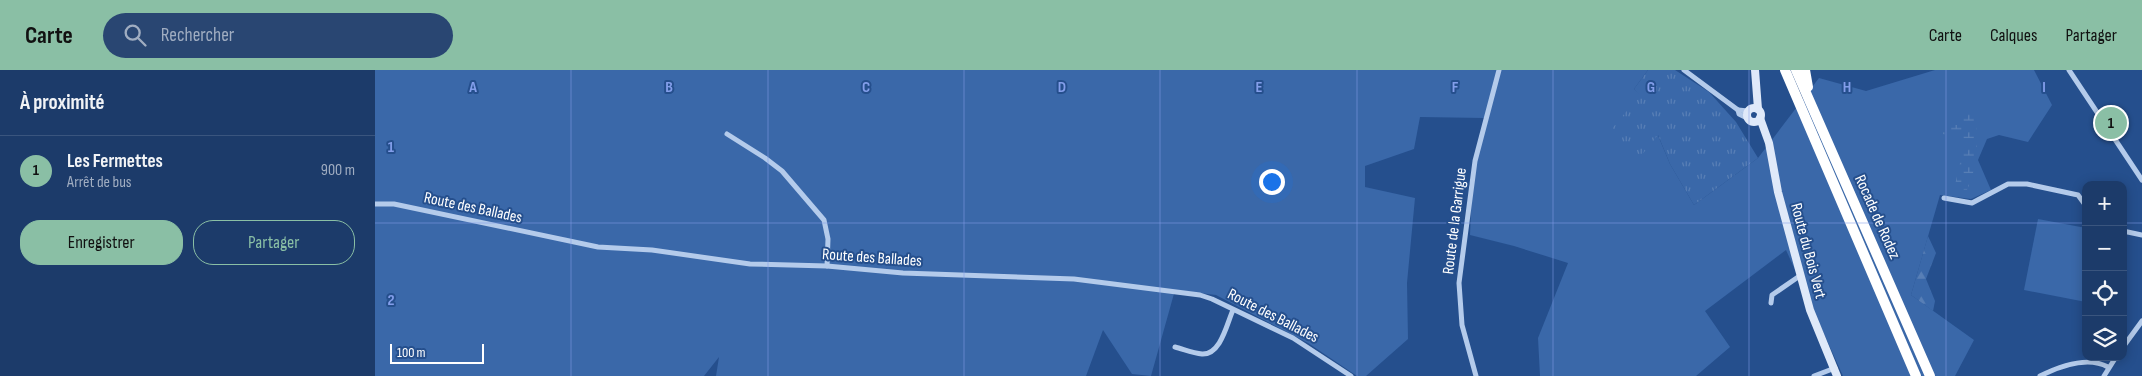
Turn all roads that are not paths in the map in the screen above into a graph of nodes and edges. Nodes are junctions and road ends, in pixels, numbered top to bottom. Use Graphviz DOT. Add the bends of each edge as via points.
graph roads {
  1 [pos="1499,70"];
  2 [pos="1684,70"];
  3 [pos="1755,70"];
  4 [pos="1785,70"];
  5 [pos="1796,70"];
  6 [pos="1805,70"];
  7 [pos="2069,70"];
  8 [pos="1751,114"];
  9 [pos="1763,130"];
  10 [pos="727,134"];
  11 [pos="1835,160"];
  12 [pos="2142,180"];
  13 [pos="1944,198"];
  14 [pos="2082,200"];
  15 [pos="375,204"];
  16 [pos="2127,232"];
  17 [pos="2142,235"];
  18 [pos="827,266"];
  19 [pos="1801,275"];
  20 [pos="1771,303"];
  21 [pos="1233,310"];
  22 [pos="2142,321"];
  23 [pos="2127,342"];
  24 [pos="1175,347"];
  25 [pos="2113,361"];
  26 [pos="2108,367"];
  27 [pos="1836,372"];
  28 [pos="1351,376"];
  29 [pos="1476,376"];
  30 [pos="1814,376"];
  31 [pos="1916,376"];
  32 [pos="1930,376"];
  33 [pos="2041,376"];
  34 [pos="2104,376"];
  1 -- 29 [label="street, Route de la Garrigue" via="1475,162 1459,283 1462,325"];
  2 -- 8 [label="street" via="1738,110"];
  3 -- 8 [label="street" via="1758,96"];
  4 -- 31 [label="highway, Rocade de Rodez"];
  5 -- 11 [label="highway, Rocade de Rodez"];
  6 -- 11 [label="highway" via="1810,94"];
  7 -- 12 [label="street"];
  8 -- 9 [label="street"];
  8 -- 9 [label="street, Route du Bois Vert" via="1760,118"];
  9 -- 19 [label="street, Route du Bois Vert" via="1769,143 1778,192"];
  10 -- 18 [label="street" via="781,171 824,220 828,239"];
  11 -- 32 [label="highway, Rocade de Rodez"];
  13 -- 14 [label="street" via="1972,203 2008,184 2027,184 2078,195"];
  15 -- 18 [label="street, Route des Ballades" via="395,204 598,247 652,250 750,264"];
  16 -- 17 [label="street"];
  18 -- 21 [label="street, Route des Ballades" via="903,273 1074,279 1200,295"];
  19 -- 20 [label="street" via="1772,295"];
  19 -- 27 [label="street, Route du Bois Vert" via="1810,310"];
  21 -- 24 [label="street" via="1213,351 1204,354"];
  21 -- 28 [label="street, Route des Ballades" via="1293,338"];
  22 -- 23 [label="street"];
  25 -- 26 [label="street"];
  26 -- 33 [label="street" via="2099,362 2088,362 2068,365"];
  26 -- 34 [label="street"];
  27 -- 30 [label="street"];
}
